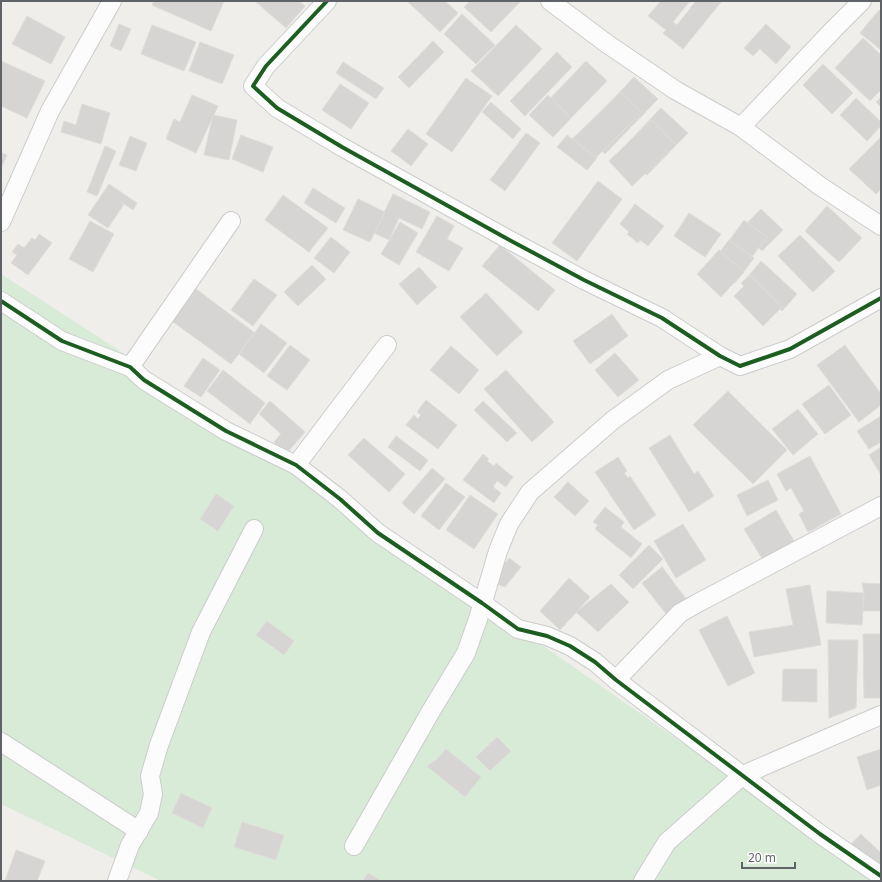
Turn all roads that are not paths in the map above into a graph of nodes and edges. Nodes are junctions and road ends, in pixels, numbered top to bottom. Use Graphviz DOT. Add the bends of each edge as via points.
graph roads {
  1 [pos="108,1"];
  2 [pos="327,1"];
  3 [pos="550,1"];
  4 [pos="862,1"];
  5 [pos="741,127"];
  6 [pos="231,221"];
  7 [pos="1,222"];
  8 [pos="881,226"];
  9 [pos="881,298"];
  10 [pos="1,301"];
  11 [pos="387,344"];
  12 [pos="720,356"];
  13 [pos="130,367"];
  14 [pos="296,465"];
  15 [pos="881,506"];
  16 [pos="254,529"];
  17 [pos="482,603"];
  18 [pos="616,680"];
  19 [pos="881,715"];
  20 [pos="1,742"];
  21 [pos="743,775"];
  22 [pos="139,831"];
  23 [pos="354,846"];
  24 [pos="881,876"];
  25 [pos="117,881"];
  26 [pos="643,881"];
  1 -- 7 [label="street" via="50,111"];
  2 -- 12 [label="street" via="266,66 253,86 278,108 342,147 504,238 662,318"];
  3 -- 5 [label="street" via="675,90"];
  4 -- 5 [label="street"];
  5 -- 8 [label="street" via="820,186"];
  6 -- 13 [label="street"];
  9 -- 12 [label="street" via="790,349 740,366"];
  10 -- 13 [label="street" via="62,341"];
  11 -- 14 [label="street"];
  12 -- 17 [label="street" via="668,380 612,420 530,492 509,524"];
  13 -- 14 [label="street" via="144,380 226,431"];
  14 -- 17 [label="street" via="378,533"];
  15 -- 18 [label="street" via="680,614"];
  16 -- 22 [label="street" via="201,632 159,744 150,776 153,794 149,813"];
  17 -- 18 [label="street" via="518,629 547,636 570,646"];
  17 -- 23 [label="street" via="466,654"];
  18 -- 21 [label="street"];
  19 -- 21 [label="street"];
  20 -- 22 [label="street"];
  21 -- 24 [label="street" via="820,834"];
  21 -- 26 [label="street" via="667,842"];
  22 -- 25 [label="street" via="130,845"];
}
